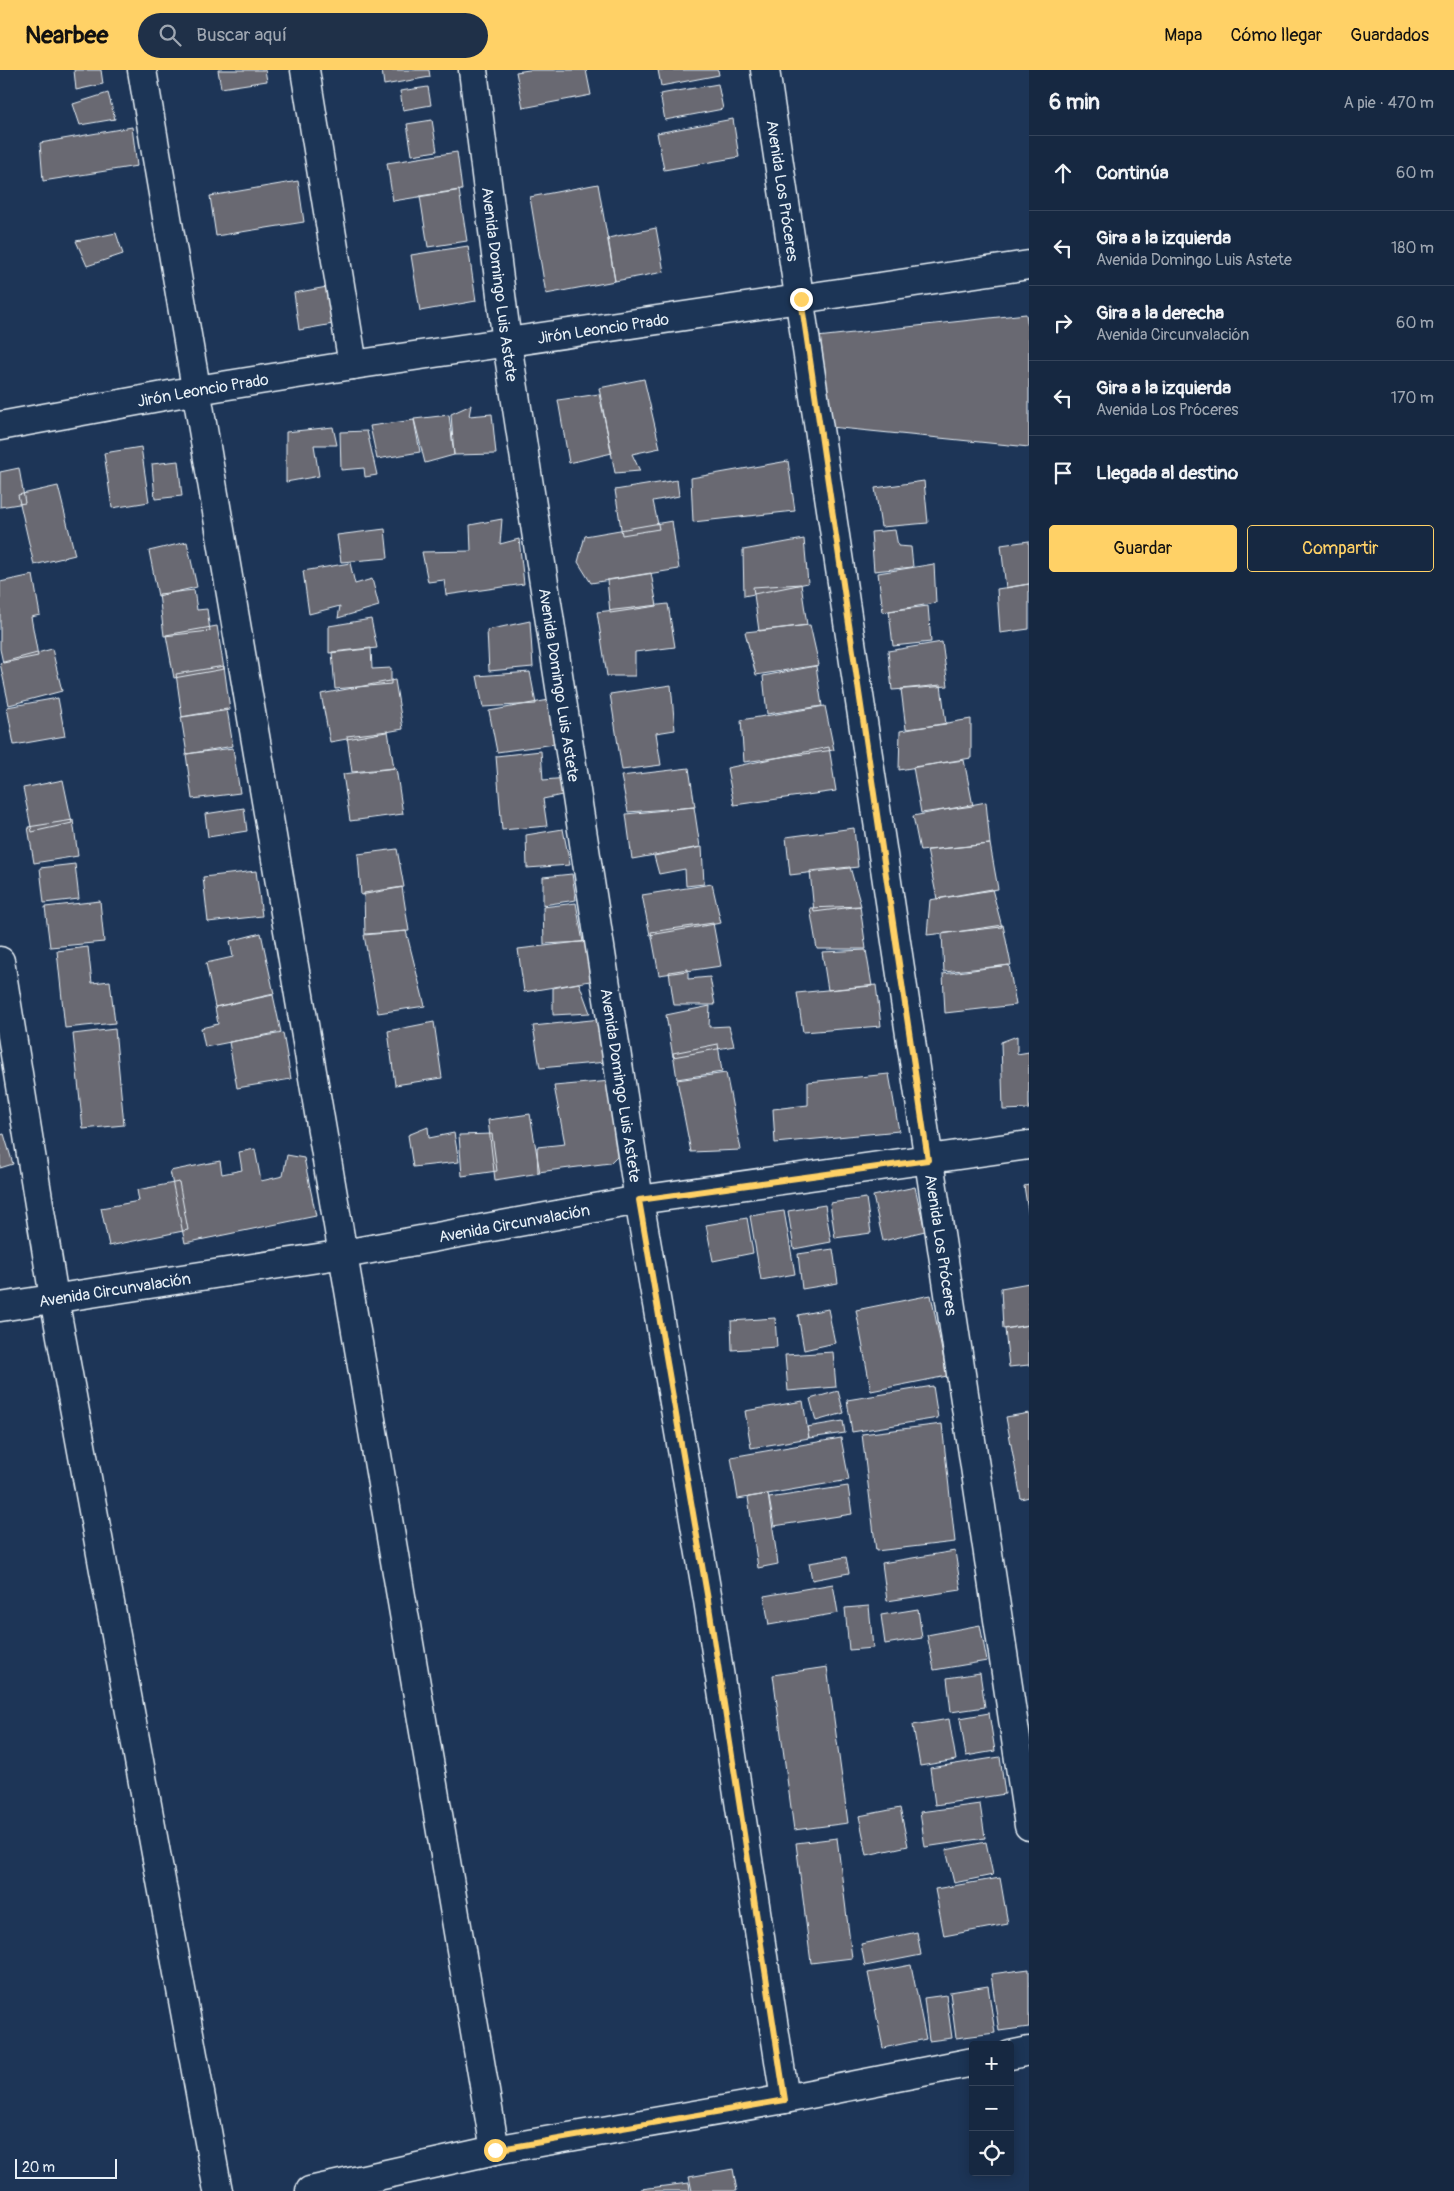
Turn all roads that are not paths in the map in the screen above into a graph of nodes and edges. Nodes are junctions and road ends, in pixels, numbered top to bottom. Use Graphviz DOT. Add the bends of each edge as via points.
graph roads {
  1 [pos="142,70"];
  2 [pos="305,70"];
  3 [pos="473,70"];
  4 [pos="765,70"];
  5 [pos="1029,265"];
  6 [pos="801,299"];
  7 [pos="507,342"];
  8 [pos="353,366"];
  9 [pos="197,390"];
  10 [pos="0,426"];
  11 [pos="0,960"];
  12 [pos="1029,1145"];
  13 [pos="928,1160"];
  14 [pos="639,1200"];
  15 [pos="344,1254"];
  16 [pos="54,1298"];
  17 [pos="0,1307"];
  18 [pos="1029,1826"];
  19 [pos="1029,2051"];
  20 [pos="1014,2054"];
  21 [pos="969,2063"];
  22 [pos="785,2100"];
  23 [pos="495,2150"];
  24 [pos="218,2191"];
  25 [pos="310,2191"];
  1 -- 9 [label="street"];
  2 -- 8 [label="street"];
  3 -- 7 [label="street, Avenida Domingo Luis Astete"];
  4 -- 6 [label="street, Avenida Los Próceres"];
  5 -- 6 [label="street, Jirón Leoncio Prado"];
  6 -- 7 [label="street, Jirón Leoncio Prado"];
  6 -- 13 [label="street, Avenida Los Próceres"];
  7 -- 8 [label="street, Jirón Leoncio Prado"];
  7 -- 14 [label="street, Avenida Domingo Luis Astete"];
  8 -- 9 [label="street, Jirón Leoncio Prado"];
  9 -- 10 [label="street, Jirón Leoncio Prado"];
  9 -- 15 [label="street"];
  11 -- 16 [label="street"];
  12 -- 13 [label="street, Avenida Circunvalación"];
  13 -- 14 [label="street, Avenida Circunvalación"];
  13 -- 18 [label="street, Avenida Los Próceres"];
  14 -- 15 [label="street, Avenida Circunvalación"];
  14 -- 22 [label="street, Avenida Domingo Luis Astete" via="708,1600"];
  15 -- 16 [label="street, Avenida Circunvalación"];
  15 -- 23 [label="street"];
  16 -- 17 [label="street, Avenida Circunvalación"];
  16 -- 24 [label="street"];
  19 -- 20 [label="street"];
  21 -- 22 [label="street"];
  22 -- 23 [label="street"];
  23 -- 25 [label="street"];
}
